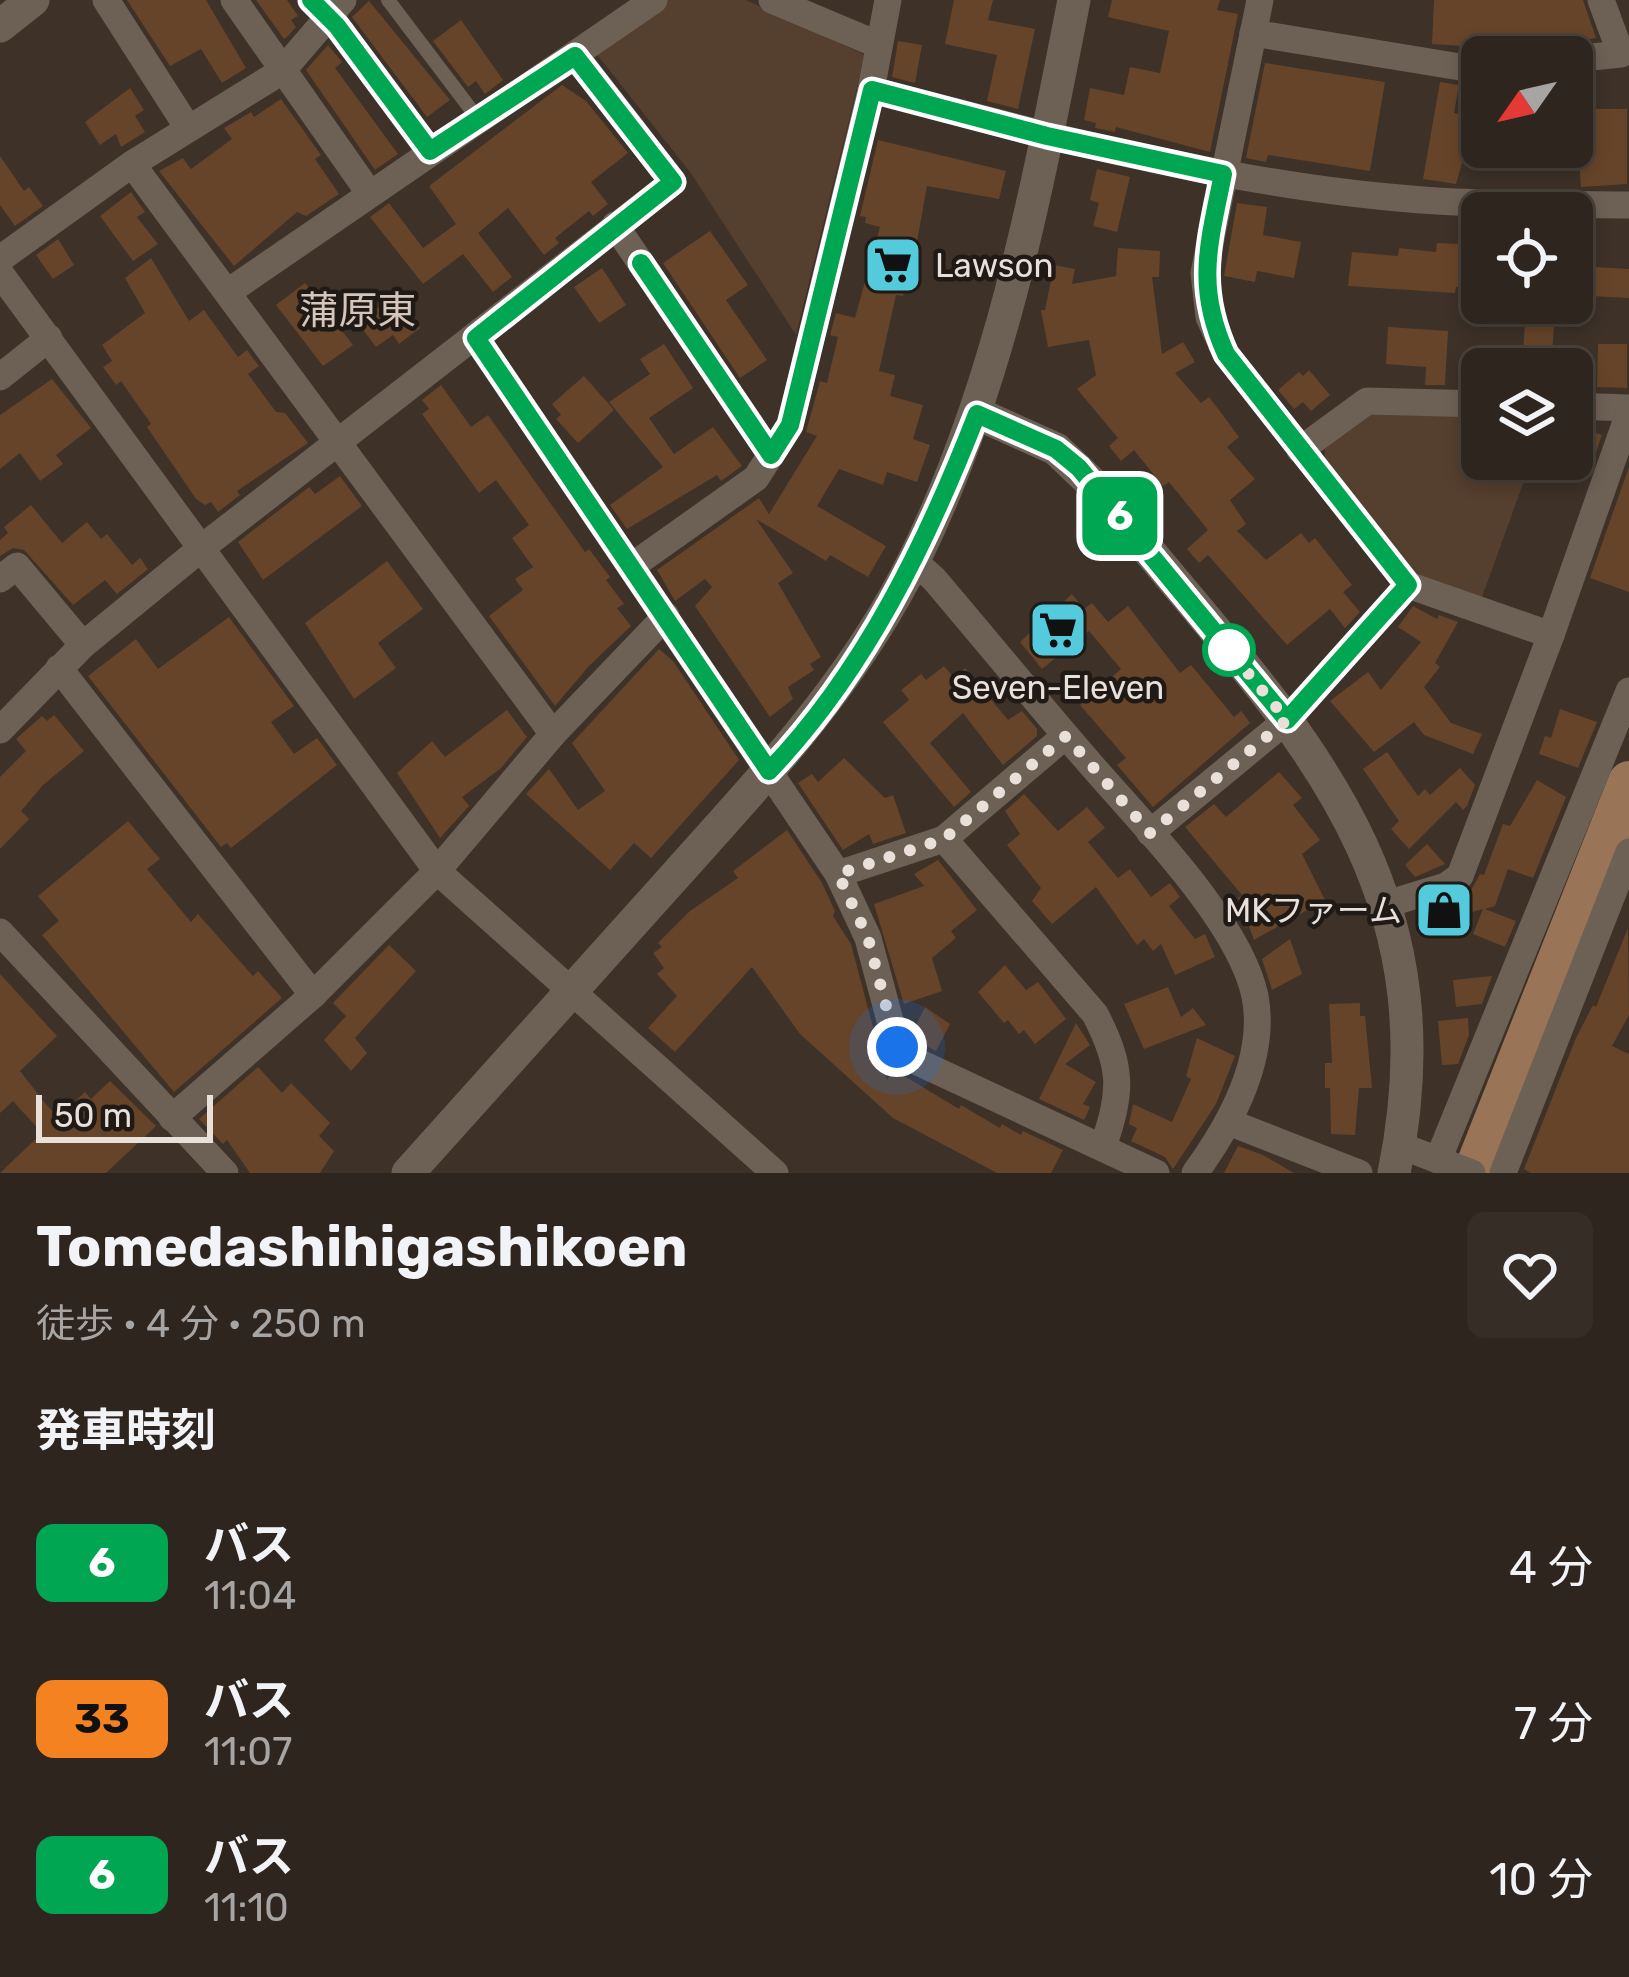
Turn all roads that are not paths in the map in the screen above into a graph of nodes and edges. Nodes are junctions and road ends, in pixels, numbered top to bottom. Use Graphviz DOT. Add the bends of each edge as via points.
graph roads {
  1 [pos="33,0"];
  2 [pos="106,0"];
  3 [pos="234,0"];
  4 [pos="388,0"];
  5 [pos="654,0"];
  6 [pos="772,0"];
  7 [pos="888,0"];
  8 [pos="1073,0"];
  9 [pos="1260,0"];
  10 [pos="1601,0"];
  11 [pos="327,6"];
  12 [pos="0,26"];
  13 [pos="1253,33"];
  14 [pos="879,45"];
  15 [pos="575,56"];
  16 [pos="1593,57"];
  17 [pos="1461,67"];
  18 [pos="282,71"];
  19 [pos="872,90"];
  20 [pos="479,120"];
  21 [pos="188,128"];
  22 [pos="1047,136"];
  23 [pos="430,151"];
  24 [pos="132,164"];
  25 [pos="1223,174"];
  26 [pos="370,194"];
  27 [pos="1629,206"];
  28 [pos="615,225"];
  29 [pos="0,259"];
  30 [pos="0,273"];
  31 [pos="228,292"];
  32 [pos="49,338"];
  33 [pos="476,338"];
  34 [pos="0,377"];
  35 [pos="1461,403"];
  36 [pos="1593,407"];
  37 [pos="1629,410"];
  38 [pos="977,414"];
  39 [pos="338,445"];
  40 [pos="1300,450"];
  41 [pos="771,455"];
  42 [pos="203,546"];
  43 [pos="914,561"];
  44 [pos="632,566"];
  45 [pos="0,579"];
  46 [pos="1408,585"];
  47 [pos="666,616"];
  48 [pos="1551,635"];
  49 [pos="83,645"];
  50 [pos="59,668"];
  51 [pos="1629,691"];
  52 [pos="1287,720"];
  53 [pos="0,730"];
  54 [pos="554,734"];
  55 [pos="1066,736"];
  56 [pos="769,771"];
  57 [pos="1150,833"];
  58 [pos="944,839"];
  59 [pos="1629,852"];
  60 [pos="437,872"];
  61 [pos="838,874"];
  62 [pos="1387,904"];
  63 [pos="1619,906"];
  64 [pos="0,932"];
  65 [pos="573,989"];
  66 [pos="313,994"];
  67 [pos="172,1118"];
  68 [pos="1231,1123"];
  69 [pos="1103,1147"];
  70 [pos="1396,1159"];
  71 [pos="1438,1160"];
  72 [pos="1315,1164"];
  73 [pos="225,1173"];
  74 [pos="408,1173"];
  75 [pos="776,1173"];
  76 [pos="1156,1173"];
  77 [pos="1195,1173"];
  78 [pos="1359,1173"];
  79 [pos="1472,1173"];
  80 [pos="1503,1173"];
  1 -- 12 [label="street"];
  2 -- 21 [label="street"];
  3 -- 18 [label="street"];
  4 -- 20 [label="lane"];
  5 -- 15 [label="street"];
  6 -- 14 [label="street"];
  7 -- 14 [label="street"];
  8 -- 22 [label="street"];
  9 -- 13 [label="street"];
  10 -- 16 [label="street" via="1621,54"];
  11 -- 18 [label="street"];
  11 -- 23 [label="street"];
  13 -- 17 [label="street"];
  13 -- 25 [label="street"];
  14 -- 19 [label="street"];
  15 -- 20 [label="street"];
  15 -- 28 [label="street" via="673,182"];
  18 -- 21 [label="street"];
  18 -- 26 [label="street"];
  19 -- 22 [label="street"];
  19 -- 41 [label="street" via="790,425"];
  20 -- 23 [label="street"];
  21 -- 24 [label="street"];
  22 -- 25 [label="street"];
  22 -- 38 [label="street"];
  23 -- 26 [label="street"];
  24 -- 29 [label="street"];
  24 -- 31 [label="street"];
  25 -- 27 [label="street" via="1435,201"];
  25 -- 40 [label="street" via="1204,273 1209,317 1226,354"];
  26 -- 31 [label="street"];
  28 -- 33 [label="street"];
  28 -- 41 [label="street"];
  30 -- 32 [label="street"];
  31 -- 39 [label="street"];
  32 -- 34 [label="street"];
  32 -- 42 [label="street"];
  33 -- 39 [label="street"];
  33 -- 44 [label="street"];
  35 -- 40 [label="street" via="1367,401"];
  36 -- 37 [label="street"];
  37 -- 48 [label="street"];
  38 -- 43 [label="street"];
  38 -- 52 [label="street" via="1056,449 1079,468"];
  39 -- 42 [label="street"];
  39 -- 54 [label="street"];
  40 -- 46 [label="street"];
  41 -- 44 [label="street" via="756,478"];
  42 -- 49 [label="street"];
  42 -- 60 [label="street"];
  43 -- 55 [label="street"];
  43 -- 56 [label="street" via="859,656"];
  44 -- 47 [label="street"];
  45 -- 49 [label="street" via="17,566"];
  46 -- 48 [label="street"];
  46 -- 52 [label="street"];
  47 -- 54 [label="street"];
  47 -- 56 [label="street"];
  48 -- 62 [label="street" via="1460,876"];
  49 -- 50 [label="street"];
  50 -- 53 [label="street"];
  50 -- 66 [label="street"];
  51 -- 71 [label="street"];
  52 -- 57 [label="street"];
  52 -- 62 [label="street" via="1330,779"];
  54 -- 60 [label="street"];
  55 -- 57 [label="street"];
  55 -- 58 [label="street"];
  56 -- 61 [label="street"];
  56 -- 65 [label="street"];
  57 -- 68 [label="street" via="1240,952 1256,999 1254,1048"];
  58 -- 61 [label="street"];
  58 -- 69 [label="street" via="1095,1014 1110,1043 1119,1101"];
  59 -- 63 [label="street"];
  60 -- 65 [label="street"];
  60 -- 66 [label="street"];
  61 -- 69 [label="street" via="905,1056"];
  62 -- 70 [label="street" via="1407,1025"];
  63 -- 80 [label="street"];
  64 -- 67 [label="street"];
  65 -- 74 [label="street"];
  65 -- 75 [label="street"];
  66 -- 67 [label="street"];
  67 -- 73 [label="street"];
  68 -- 72 [label="street"];
  68 -- 77 [label="street"];
  69 -- 76 [label="street"];
  70 -- 71 [label="street"];
  71 -- 79 [label="street"];
  72 -- 78 [label="street"];
}
